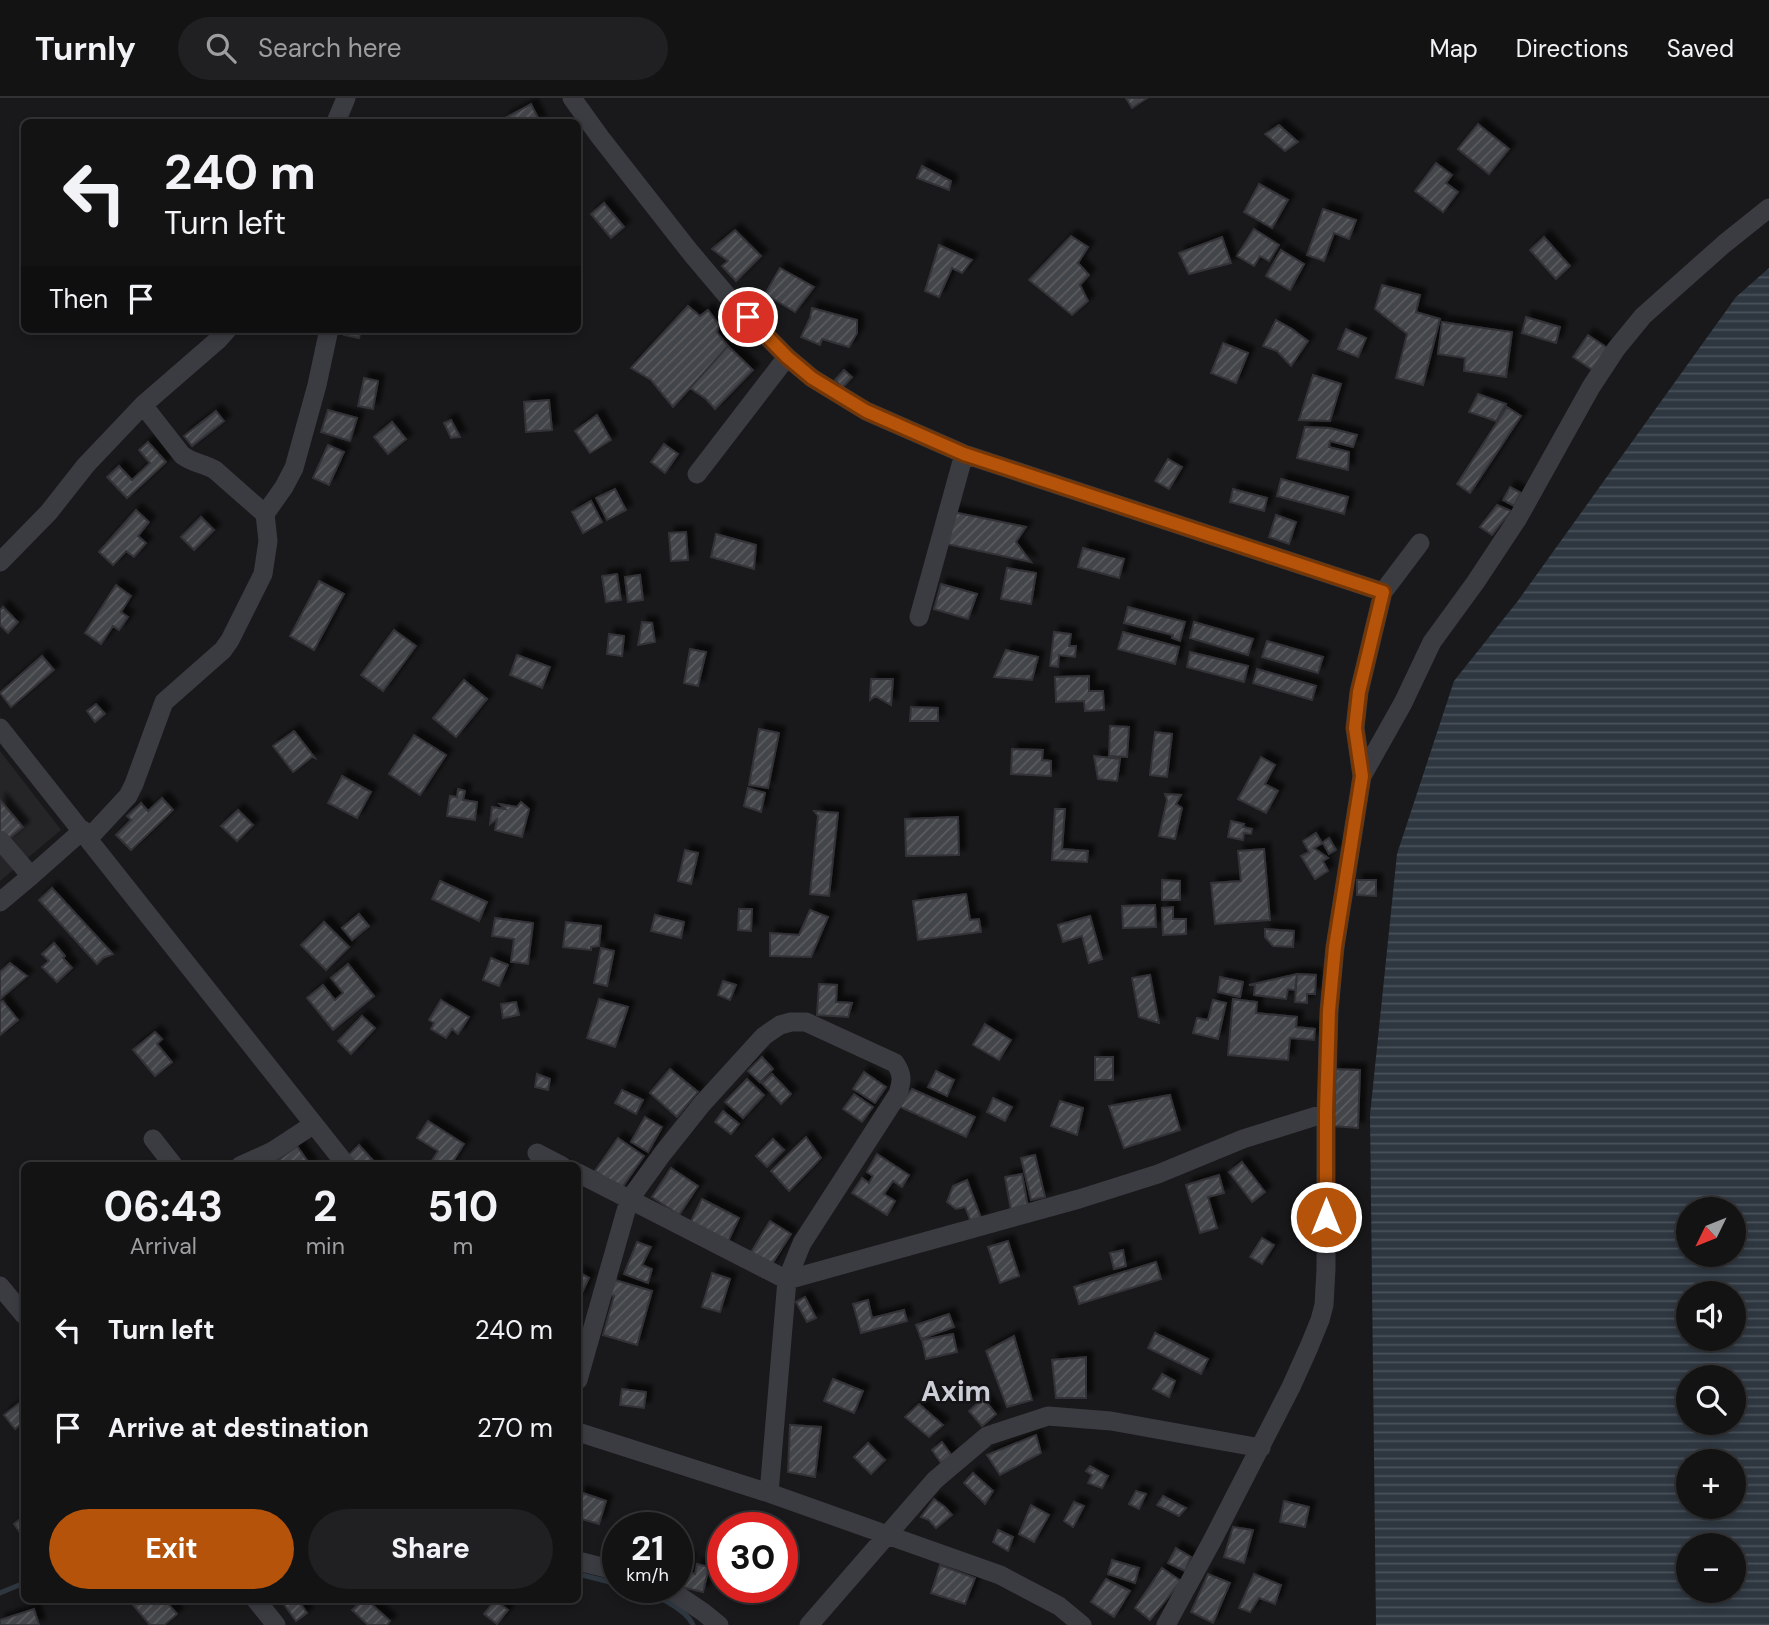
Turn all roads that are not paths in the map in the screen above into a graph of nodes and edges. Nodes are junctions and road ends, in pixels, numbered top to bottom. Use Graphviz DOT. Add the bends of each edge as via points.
graph roads {
  1 [pos="346,98"];
  2 [pos="572,98"];
  3 [pos="336,119"];
  4 [pos="1769,208"];
  5 [pos="224,333"];
  6 [pos="327,333"];
  7 [pos="787,357"];
  8 [pos="143,405"];
  9 [pos="964,454"];
  10 [pos="697,474"];
  11 [pos="265,514"];
  12 [pos="1420,543"];
  13 [pos="0,562"];
  14 [pos="1383,592"];
  15 [pos="919,617"];
  16 [pos="0,728"];
  17 [pos="1362,776"];
  18 [pos="86,834"];
  19 [pos="0,840"];
  20 [pos="31,876"];
  21 [pos="0,902"];
  22 [pos="1326,1112"];
  23 [pos="314,1124"];
  24 [pos="153,1139"];
  25 [pos="537,1153"];
  26 [pos="171,1162"];
  27 [pos="249,1162"];
  28 [pos="345,1162"];
  29 [pos="554,1162"];
  30 [pos="581,1175"];
  31 [pos="629,1200"];
  32 [pos="787,1280"];
  33 [pos="0,1286"];
  34 [pos="21,1311"];
  35 [pos="581,1369"];
  36 [pos="581,1433"];
  37 [pos="1261,1448"];
  38 [pos="769,1493"];
  39 [pos="886,1535"];
  40 [pos="581,1562"];
  41 [pos="602,1566"];
  42 [pos="258,1603"];
  43 [pos="690,1603"];
  44 [pos="276,1625"];
  45 [pos="719,1625"];
  46 [pos="809,1625"];
  47 [pos="1082,1625"];
  48 [pos="1166,1625"];
  1 -- 3 [label="street"];
  2 -- 7 [label="street" via="691,253"];
  4 -- 17 [label="street" via="1643,316 1616,349 1518,518 1432,642"];
  5 -- 8 [label="street"];
  6 -- 11 [label="street" via="294,468"];
  7 -- 9 [label="street" via="866,411"];
  7 -- 10 [label="street"];
  8 -- 11 [label="street" via="182,455 215,470"];
  8 -- 13 [label="street"];
  9 -- 14 [label="street"];
  9 -- 15 [label="street"];
  11 -- 18 [label="street" via="268,541 263,574 230,640 215,659 164,702 128,796"];
  12 -- 14 [label="street"];
  14 -- 17 [label="street" via="1359,692 1355,728"];
  16 -- 18 [label="street"];
  17 -- 22 [label="street" via="1335,947"];
  18 -- 20 [label="street"];
  18 -- 23 [label="street"];
  19 -- 20 [label="street"];
  20 -- 21 [label="street"];
  22 -- 32 [label="street" via="1079,1199"];
  22 -- 37 [label="street" via="1324,1305"];
  23 -- 27 [label="street"];
  23 -- 28 [label="street"];
  24 -- 26 [label="street"];
  25 -- 29 [label="street"];
  30 -- 31 [label="street"];
  31 -- 32 [label="street"];
  31 -- 32 [label="street" via="702,1104 764,1036 780,1025 806,1022 878,1054 900,1070 898,1094 802,1243"];
  31 -- 35 [label="street"];
  32 -- 38 [label="street"];
  33 -- 34 [label="street"];
  36 -- 38 [label="street"];
  37 -- 39 [label="street" via="1111,1421 1048,1416 987,1436 935,1480"];
  37 -- 48 [label="street"];
  38 -- 39 [label="street"];
  39 -- 46 [label="street"];
  39 -- 47 [label="street" via="1000,1575 1059,1606"];
  40 -- 41 [label="street"];
  42 -- 44 [label="street"];
  43 -- 45 [label="street"];
}
